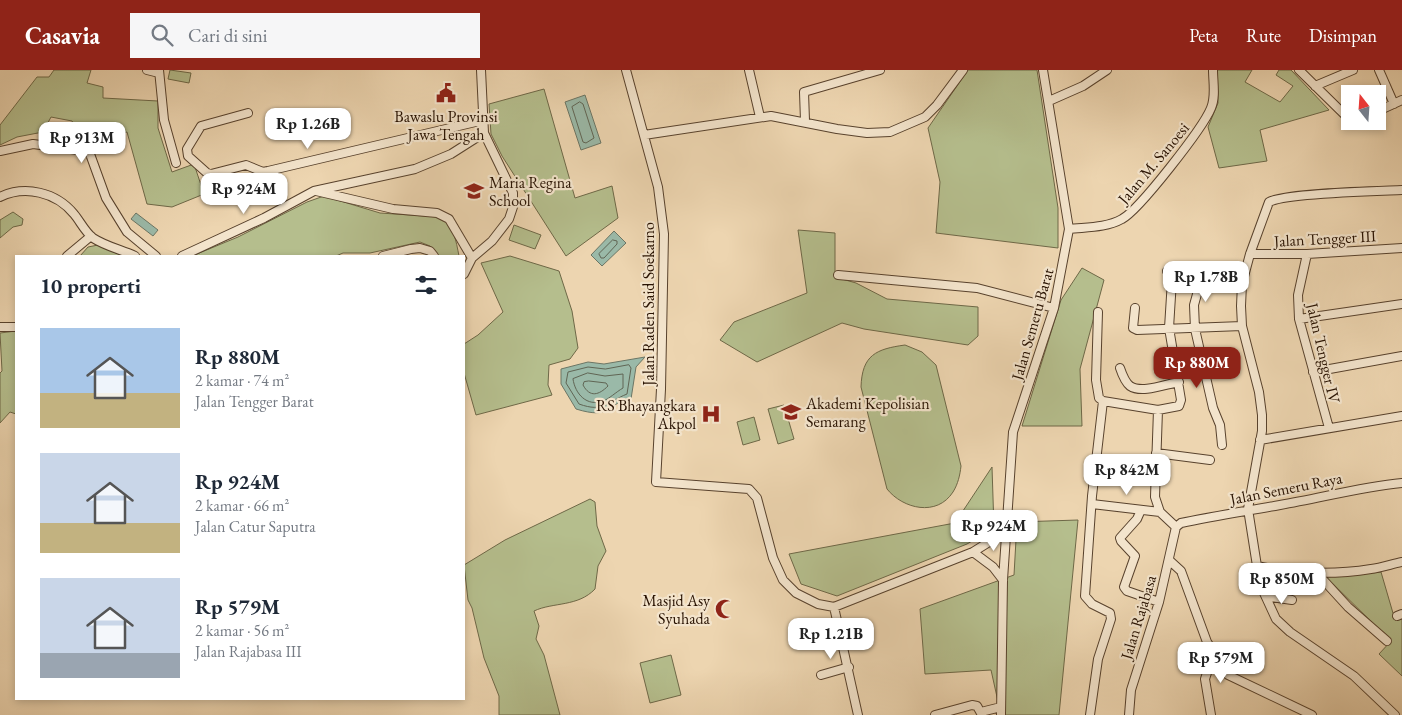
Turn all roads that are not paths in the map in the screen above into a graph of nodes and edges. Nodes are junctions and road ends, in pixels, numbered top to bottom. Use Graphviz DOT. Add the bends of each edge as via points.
graph roads {
  1 [pos="147,70"];
  2 [pos="481,70"];
  3 [pos="635,70"];
  4 [pos="749,70"];
  5 [pos="880,70"];
  6 [pos="964,70"];
  7 [pos="1043,70"];
  8 [pos="1107,70"];
  9 [pos="1213,70"];
  10 [pos="1299,70"];
  11 [pos="1353,70"];
  12 [pos="1379,70"];
  13 [pos="626,71"];
  14 [pos="159,72"];
  15 [pos="849,74"];
  16 [pos="1315,86"];
  17 [pos="1402,100"];
  18 [pos="1048,101"];
  19 [pos="1394,104"];
  20 [pos="1386,108"];
  21 [pos="1341,112"];
  22 [pos="248,113"];
  23 [pos="760,117"];
  24 [pos="484,120"];
  25 [pos="805,121"];
  26 [pos="484,134"];
  27 [pos="644,134"];
  28 [pos="0,151"];
  29 [pos="176,163"];
  30 [pos="1402,190"];
  31 [pos="314,191"];
  32 [pos="0,197"];
  33 [pos="1069,229"];
  34 [pos="90,236"];
  35 [pos="1402,248"];
  36 [pos="1250,254"];
  37 [pos="1307,254"];
  38 [pos="68,255"];
  39 [pos="133,255"];
  40 [pos="155,255"];
  41 [pos="184,255"];
  42 [pos="388,255"];
  43 [pos="433,255"];
  44 [pos="472,258"];
  45 [pos="1167,271"];
  46 [pos="465,272"];
  47 [pos="838,275"];
  48 [pos="1202,276"];
  49 [pos="1402,304"];
  50 [pos="1054,308"];
  51 [pos="1135,308"];
  52 [pos="1098,312"];
  53 [pos="1299,319"];
  54 [pos="1242,326"];
  55 [pos="0,327"];
  56 [pos="15,327"];
  57 [pos="1169,328"];
  58 [pos="1195,329"];
  59 [pos="1402,356"];
  60 [pos="1120,368"];
  61 [pos="1313,372"];
  62 [pos="1178,382"];
  63 [pos="1103,401"];
  64 [pos="1158,410"];
  65 [pos="1402,416"];
  66 [pos="1329,428"];
  67 [pos="1260,440"];
  68 [pos="1222,445"];
  69 [pos="1156,453"];
  70 [pos="1210,460"];
  71 [pos="1402,483"];
  72 [pos="1092,504"];
  73 [pos="1248,509"];
  74 [pos="1141,510"];
  75 [pos="1160,512"];
  76 [pos="1006,525"];
  77 [pos="1176,527"];
  78 [pos="973,552"];
  79 [pos="1169,560"];
  80 [pos="1402,562"];
  81 [pos="1257,566"];
  82 [pos="1316,572"];
  83 [pos="1004,580"];
  84 [pos="1264,593"];
  85 [pos="1292,600"];
  86 [pos="1159,602"];
  87 [pos="834,607"];
  88 [pos="1387,642"];
  89 [pos="1213,654"];
  90 [pos="849,667"];
  91 [pos="821,675"];
  92 [pos="1001,711"];
  93 [pos="982,714"];
  94 [pos="858,715"];
  95 [pos="935,715"];
  96 [pos="1090,715"];
  97 [pos="1129,715"];
  98 [pos="1211,715"];
  99 [pos="1312,715"];
  100 [pos="1395,715"];
  1 -- 14 [label="street"];
  2 -- 24 [label="street"];
  3 -- 13 [label="street"];
  4 -- 23 [label="street"];
  5 -- 15 [label="street"];
  6 -- 25 [label="street" via="925,117 890,132 867,133"];
  7 -- 18 [label="street, Jalan Semeru Barat"];
  8 -- 18 [label="street" via="1083,86"];
  9 -- 33 [label="street, Jalan M. Sanoesi" via="1212,107 1202,126 1137,207 1109,224"];
  10 -- 16 [label="street"];
  11 -- 16 [label="street"];
  12 -- 19 [label="street"];
  13 -- 27 [label="street, Jalan Raden Said Soekarno"];
  14 -- 29 [label="street" via="164,120"];
  15 -- 25 [label="street" via="804,92"];
  16 -- 21 [label="street"];
  17 -- 19 [label="street"];
  18 -- 33 [label="street, Jalan Semeru Barat"];
  19 -- 20 [label="street"];
  22 -- 24 [label="street" via="201,126 187,148 188,156 206,173 246,165 263,172"];
  23 -- 25 [label="street"];
  23 -- 27 [label="street"];
  24 -- 26 [label="street"];
  26 -- 31 [label="street" via="451,154 415,169"];
  26 -- 44 [label="street" via="512,194 513,207 509,219 492,241"];
  27 -- 87 [label="street, Jalan Raden Said Soekarno" via="659,193 664,234 656,482 749,489 757,498 773,558 783,580 804,598"];
  28 -- 40 [label="street" via="29,144 86,151 90,154 106,198 127,232"];
  30 -- 36 [label="street" via="1272,200 1266,207"];
  31 -- 41 [label="street"];
  31 -- 44 [label="street" via="393,209 437,212 449,219"];
  32 -- 34 [label="street" via="21,191 54,197 72,211"];
  33 -- 50 [label="street, Jalan Semeru Barat"];
  34 -- 38 [label="street"];
  34 -- 39 [label="street"];
  35 -- 37 [label="street, Jalan Tengger III"];
  36 -- 37 [label="street, Jalan Tengger III"];
  36 -- 54 [label="street" via="1242,284"];
  37 -- 53 [label="street, Jalan Tengger IV" via="1298,295"];
  42 -- 43 [label="street" via="420,248"];
  44 -- 46 [label="street"];
  45 -- 57 [label="street" via="1172,280"];
  47 -- 50 [label="street" via="977,288"];
  48 -- 58 [label="street" via="1194,305"];
  49 -- 53 [label="street"];
  50 -- 76 [label="street, Jalan Semeru Barat" via="1013,432"];
  51 -- 57 [label="street" via="1134,329"];
  52 -- 63 [label="street" via="1096,380 1097,396"];
  53 -- 61 [label="street, Jalan Tengger IV"];
  54 -- 58 [label="street"];
  54 -- 67 [label="street" via="1259,392 1262,415"];
  55 -- 56 [label="street"];
  57 -- 58 [label="street"];
  57 -- 62 [label="street"];
  58 -- 68 [label="street"];
  59 -- 61 [label="street"];
  60 -- 62 [label="street" via="1127,382 1135,388"];
  61 -- 66 [label="street, Jalan Tengger IV"];
  62 -- 64 [label="street" via="1179,406"];
  63 -- 64 [label="street"];
  63 -- 72 [label="street"];
  64 -- 69 [label="street"];
  65 -- 66 [label="street"];
  66 -- 67 [label="street"];
  67 -- 73 [label="street"];
  69 -- 70 [label="street"];
  69 -- 75 [label="street" via="1155,497"];
  71 -- 73 [label="street, Jalan Semeru Raya"];
  72 -- 74 [label="street"];
  72 -- 96 [label="street" via="1085,596 1092,604 1110,613 1110,619 1098,659"];
  73 -- 77 [label="street, Jalan Semeru Raya" via="1181,523"];
  73 -- 81 [label="street"];
  74 -- 75 [label="street"];
  74 -- 86 [label="street" via="1120,538 1136,556 1124,587"];
  75 -- 77 [label="street"];
  76 -- 78 [label="street"];
  76 -- 83 [label="street, Jalan Semeru Barat"];
  77 -- 79 [label="street, Jalan Rajabasa"];
  78 -- 83 [label="street" via="993,566"];
  78 -- 87 [label="street"];
  79 -- 86 [label="street, Jalan Rajabasa"];
  79 -- 89 [label="street" via="1181,571"];
  80 -- 82 [label="street" via="1373,569"];
  81 -- 82 [label="street"];
  81 -- 84 [label="street"];
  82 -- 88 [label="street"];
  83 -- 92 [label="street, Jalan Semeru Barat"];
  84 -- 85 [label="street"];
  84 -- 100 [label="street" via="1276,620 1354,676"];
  86 -- 97 [label="street, Jalan Rajabasa" via="1131,690"];
  87 -- 90 [label="street"];
  89 -- 98 [label="street" via="1205,679"];
  89 -- 99 [label="street" via="1228,675"];
  90 -- 91 [label="street"];
  90 -- 94 [label="street"];
  92 -- 93 [label="street"];
  93 -- 95 [label="street" via="977,706 965,705"];
}
